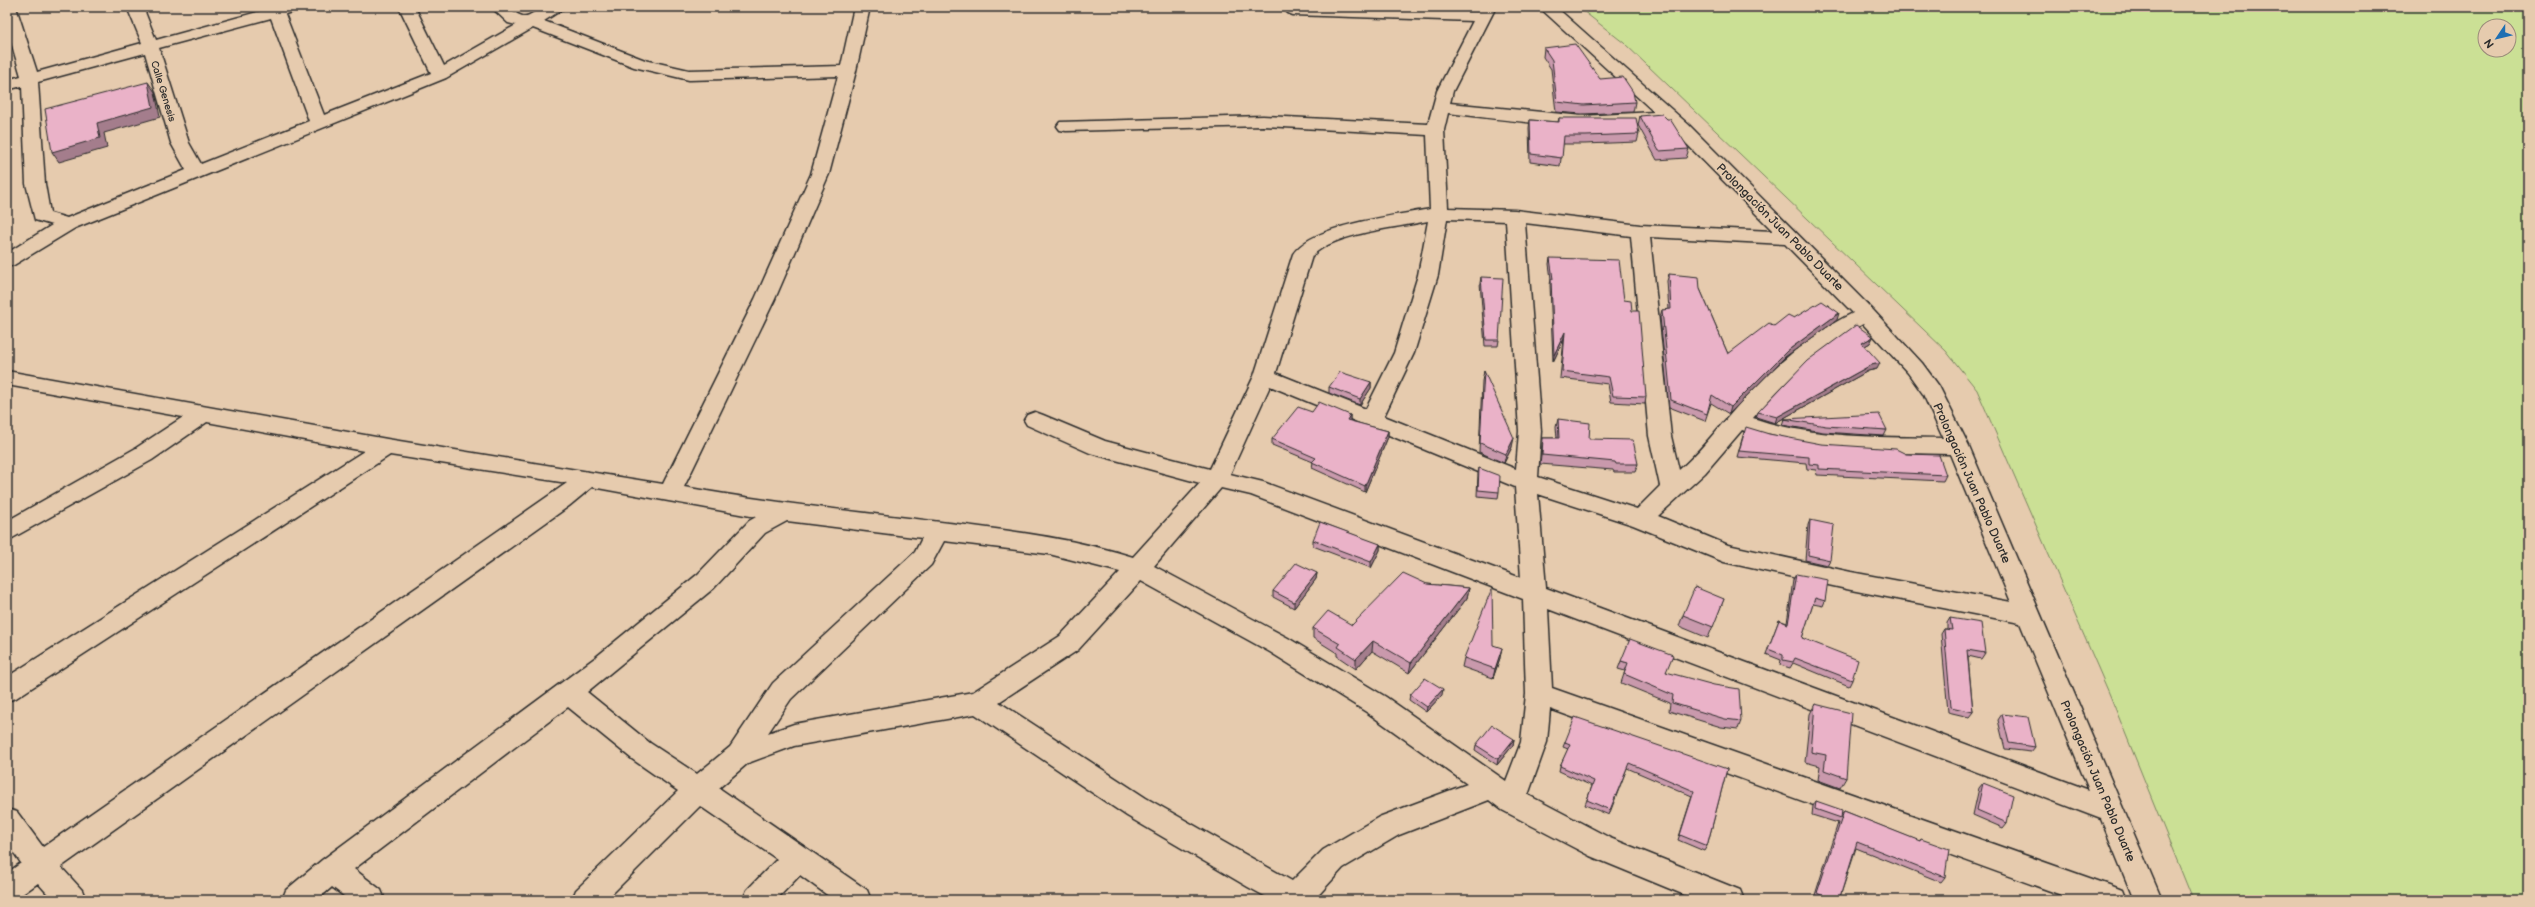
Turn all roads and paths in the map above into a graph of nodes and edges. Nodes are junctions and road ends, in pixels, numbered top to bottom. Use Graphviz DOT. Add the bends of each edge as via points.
graph roads {
  1 [pos="8,7"];
  2 [pos="135,7"];
  3 [pos="294,7"];
  4 [pos="407,7"];
  5 [pos="499,7"];
  6 [pos="558,7"];
  7 [pos="862,7"];
  8 [pos="1546,7"];
  9 [pos="276,10"];
  10 [pos="1293,10"];
  11 [pos="1486,12"];
  12 [pos="532,22"];
  13 [pos="151,47"];
  14 [pos="848,71"];
  15 [pos="440,75"];
  16 [pos="30,78"];
  17 [pos="7,85"];
  18 [pos="1440,107"];
  19 [pos="1667,115"];
  20 [pos="318,124"];
  21 [pos="1066,126"];
  22 [pos="1435,130"];
  23 [pos="197,172"];
  24 [pos="1438,213"];
  25 [pos="1515,216"];
  26 [pos="68,224"];
  27 [pos="1640,230"];
  28 [pos="1790,238"];
  29 [pos="7,261"];
  30 [pos="1866,315"];
  31 [pos="1264,376"];
  32 [pos="13,384"];
  33 [pos="204,413"];
  34 [pos="1035,420"];
  35 [pos="1371,420"];
  36 [pos="1737,420"];
  37 [pos="1958,446"];
  38 [pos="387,447"];
  39 [pos="588,478"];
  40 [pos="1217,478"];
  41 [pos="1526,482"];
  42 [pos="1672,488"];
  43 [pos="670,493"];
  44 [pos="739,506"];
  45 [pos="782,513"];
  46 [pos="1641,519"];
  47 [pos="757,527"];
  48 [pos="937,531"];
  49 [pos="7,532"];
  50 [pos="1138,568"];
  51 [pos="1535,593"];
  52 [pos="2029,615"];
  53 [pos="7,690"];
  54 [pos="568,692"];
  55 [pos="1539,694"];
  56 [pos="979,702"];
  57 [pos="739,755"];
  58 [pos="697,790"];
  59 [pos="1502,794"];
  60 [pos="2111,811"];
  61 [pos="7,821"];
  62 [pos="798,858"];
  63 [pos="40,865"];
  64 [pos="332,869"];
  65 [pos="7,888"];
  66 [pos="1296,899"];
  67 [pos="72,900"];
  68 [pos="296,900"];
  69 [pos="371,900"];
  70 [pos="586,900"];
  71 [pos="757,900"];
  72 [pos="856,900"];
  73 [pos="1730,900"];
  74 [pos="2112,900"];
  75 [pos="2148,900"];
  1 -- 16 [label="street"];
  2 -- 13 [label="street, Calle Genesis"];
  3 -- 9 [label="street"];
  4 -- 15 [label="street"];
  5 -- 12 [label="street" via="514,20"];
  6 -- 12 [label="street"];
  7 -- 14 [label="street"];
  8 -- 19 [label="street, Prolongación Juan Pablo Duarte"];
  9 -- 13 [label="street"];
  9 -- 20 [label="street"];
  10 -- 11 [label="street"];
  11 -- 18 [label="street" via="1444,91"];
  12 -- 14 [label="street" via="640,64 688,76"];
  12 -- 15 [label="street"];
  13 -- 16 [label="street"];
  13 -- 23 [label="street, Calle Genesis" via="180,143"];
  14 -- 43 [label="street" via="820,174 765,299"];
  15 -- 20 [label="street"];
  16 -- 17 [label="street"];
  16 -- 26 [label="street" via="35,137 36,198 42,216"];
  18 -- 19 [label="street" via="1520,117 1597,122"];
  18 -- 22 [label="street"];
  19 -- 28 [label="street, Prolongación Juan Pablo Duarte"];
  20 -- 23 [label="street"];
  21 -- 22 [label="street" via="1263,121"];
  22 -- 24 [label="street"];
  23 -- 26 [label="street"];
  24 -- 25 [label="street"];
  24 -- 31 [label="street" via="1333,236 1307,249"];
  24 -- 35 [label="street" via="1428,275 1404,353"];
  25 -- 27 [label="street"];
  25 -- 41 [label="street" via="1530,431"];
  26 -- 29 [label="street"];
  27 -- 28 [label="street"];
  27 -- 42 [label="street" via="1660,436"];
  28 -- 30 [label="street, Prolongación Juan Pablo Duarte"];
  30 -- 36 [label="street" via="1837,329 1817,344 1758,397"];
  30 -- 37 [label="street, Prolongación Juan Pablo Duarte" via="1915,368 1932,391"];
  31 -- 35 [label="street"];
  31 -- 40 [label="street"];
  32 -- 33 [label="street" via="132,399"];
  33 -- 38 [label="street"];
  33 -- 49 [label="street" via="144,454"];
  34 -- 40 [label="street" via="1098,447"];
  35 -- 41 [label="street"];
  36 -- 37 [label="street" via="1760,430 1790,437 1850,445"];
  36 -- 42 [label="street" via="1697,467"];
  37 -- 52 [label="street, Prolongación Juan Pablo Duarte"];
  38 -- 39 [label="street"];
  38 -- 53 [label="street"];
  39 -- 43 [label="street"];
  39 -- 63 [label="street" via="561,500"];
  40 -- 50 [label="street"];
  40 -- 51 [label="street" via="1255,488"];
  41 -- 46 [label="street"];
  41 -- 51 [label="street"];
  42 -- 46 [label="street"];
  43 -- 44 [label="street"];
  44 -- 45 [label="street"];
  44 -- 47 [label="street"];
  45 -- 47 [label="street"];
  45 -- 48 [label="street"];
  46 -- 52 [label="street" via="1724,553 1758,562"];
  47 -- 54 [label="street" via="706,581"];
  48 -- 50 [label="street" via="1049,545 1104,557"];
  48 -- 57 [label="street" via="924,558 782,691"];
  50 -- 56 [label="street" via="1069,643"];
  50 -- 59 [label="street" via="1279,645 1377,705"];
  51 -- 55 [label="street"];
  51 -- 60 [label="street"];
  52 -- 60 [label="street, Prolongación Juan Pablo Duarte"];
  54 -- 58 [label="street" via="641,751"];
  54 -- 64 [label="street"];
  55 -- 59 [label="street" via="1534,742"];
  55 -- 74 [label="street"];
  56 -- 57 [label="street" via="794,735"];
  56 -- 66 [label="street" via="1136,808"];
  57 -- 58 [label="street"];
  58 -- 62 [label="street"];
  58 -- 70 [label="street"];
  59 -- 66 [label="street" via="1389,826 1333,858"];
  59 -- 73 [label="street" via="1600,847"];
  60 -- 75 [label="street, Prolongación Juan Pablo Duarte"];
  61 -- 63 [label="street"];
  62 -- 71 [label="street"];
  62 -- 72 [label="street"];
  63 -- 65 [label="street"];
  63 -- 67 [label="street"];
  64 -- 68 [label="street"];
  64 -- 69 [label="street"];
}
